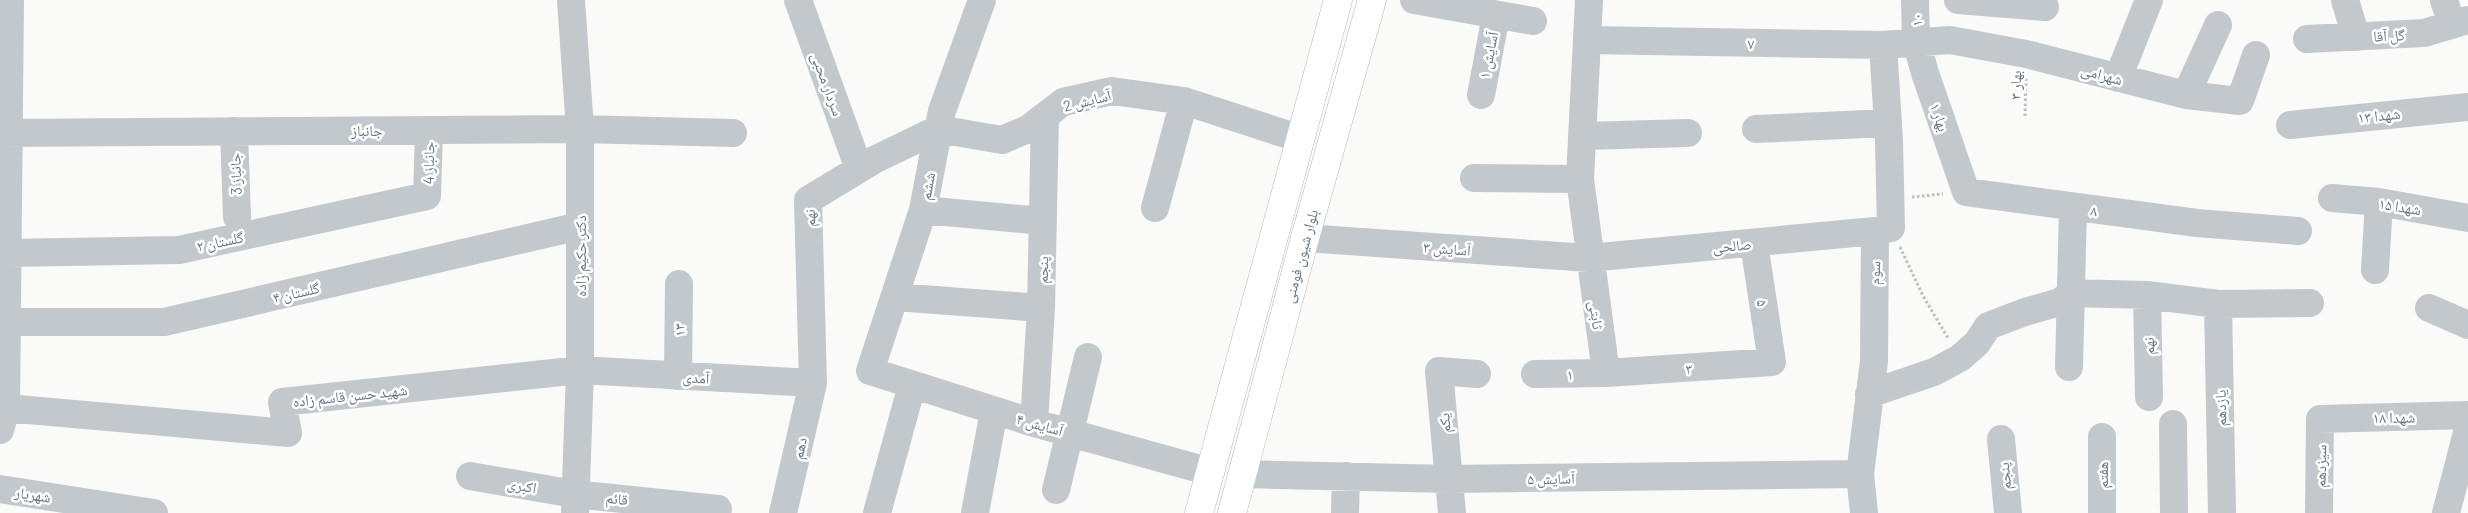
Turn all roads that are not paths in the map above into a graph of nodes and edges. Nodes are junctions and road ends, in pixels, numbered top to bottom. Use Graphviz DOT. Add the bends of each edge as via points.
graph roads {
  1 [pos="10,0"];
  2 [pos="571,0"];
  3 [pos="798,0"];
  4 [pos="982,0"];
  5 [pos="1338,0"];
  6 [pos="1372,0"];
  7 [pos="1414,0"];
  8 [pos="1589,0"];
  9 [pos="1915,0"];
  10 [pos="1958,0"];
  11 [pos="2149,0"];
  12 [pos="2344,0"];
  13 [pos="2045,7"];
  14 [pos="1496,15"];
  15 [pos="2455,15"];
  16 [pos="1532,21"];
  17 [pos="2218,25"];
  18 [pos="2356,37"];
  19 [pos="2307,39"];
  20 [pos="1587,40"];
  21 [pos="1916,41"];
  22 [pos="1883,45"];
  23 [pos="2256,55"];
  24 [pos="2118,78"];
  25 [pos="1481,95"];
  26 [pos="2186,95"];
  27 [pos="1184,100"];
  28 [pos="2468,106"];
  29 [pos="1046,116"];
  30 [pos="1888,123"];
  31 [pos="2290,126"];
  32 [pos="580,129"];
  33 [pos="938,129"];
  34 [pos="1756,129"];
  35 [pos="429,130"];
  36 [pos="234,131"];
  37 [pos="5,133"];
  38 [pos="733,133"];
  39 [pos="1688,133"];
  40 [pos="1583,136"];
  41 [pos="1301,139"];
  42 [pos="859,169"];
  43 [pos="1474,178"];
  44 [pos="1580,179"];
  45 [pos="1966,192"];
  46 [pos="427,196"];
  47 [pos="2332,198"];
  48 [pos="2379,202"];
  49 [pos="1155,208"];
  50 [pos="2073,208"];
  51 [pos="923,210"];
  52 [pos="237,217"];
  53 [pos="2468,218"];
  54 [pos="1043,221"];
  55 [pos="580,226"];
  56 [pos="1883,229"];
  57 [pos="2298,231"];
  58 [pos="1305,238"];
  59 [pos="1754,243"];
  60 [pos="8,253"];
  61 [pos="1589,258"];
  62 [pos="2375,270"];
  63 [pos="679,284"];
  64 [pos="2072,293"];
  65 [pos="2146,295"];
  66 [pos="896,297"];
  67 [pos="2310,303"];
  68 [pos="2218,304"];
  69 [pos="1041,308"];
  70 [pos="2429,308"];
  71 [pos="7,322"];
  72 [pos="2468,325"];
  73 [pos="3,353"];
  74 [pos="1088,357"];
  75 [pos="1772,362"];
  76 [pos="2069,368"];
  77 [pos="580,370"];
  78 [pos="870,371"];
  79 [pos="1606,373"];
  80 [pos="1477,374"];
  81 [pos="1535,374"];
  82 [pos="678,376"];
  83 [pos="813,383"];
  84 [pos="912,385"];
  85 [pos="1870,394"];
  86 [pos="2148,397"];
  87 [pos="994,411"];
  88 [pos="2468,416"];
  89 [pos="3,419"];
  90 [pos="2320,419"];
  91 [pos="1034,423"];
  92 [pos="2173,424"];
  93 [pos="2468,430"];
  94 [pos="1070,433"];
  95 [pos="2102,437"];
  96 [pos="2001,439"];
  97 [pos="1211,472"];
  98 [pos="1243,474"];
  99 [pos="1860,474"];
  100 [pos="470,476"];
  101 [pos="1346,476"];
  102 [pos="1448,479"];
  103 [pos="0,489"];
  104 [pos="1056,490"];
  105 [pos="574,503"];
  106 [pos="718,509"];
  107 [pos="154,513"];
  108 [pos="783,513"];
  109 [pos="877,513"];
  110 [pos="976,513"];
  111 [pos="1199,513"];
  112 [pos="1232,513"];
  113 [pos="1345,513"];
  114 [pos="1452,513"];
  115 [pos="1864,513"];
  116 [pos="2008,513"];
  117 [pos="2102,513"];
  118 [pos="2174,513"];
  119 [pos="2222,513"];
  120 [pos="2319,513"];
  121 [pos="2446,513"];
  1 -- 37 [label="street"];
  2 -- 32 [label="street, دکتر حکیم زاده"];
  3 -- 42 [label="street, سردار محبی"];
  4 -- 33 [label="street, ششم"];
  5 -- 41 [label="main road, بلوار شیون فومنی"];
  6 -- 58 [label="main road, بلوار شیون فومنی"];
  7 -- 14 [label="street, آسایش ۱"];
  8 -- 20 [label="street"];
  9 -- 21 [label="street, ۱۰"];
  10 -- 13 [label="street"];
  11 -- 24 [label="street"];
  12 -- 18 [label="street"];
  14 -- 16 [label="street, آسایش ۱"];
  14 -- 25 [label="street, آسایش ۱"];
  15 -- 18 [label="street, گل آقا" via="2424,33"];
  17 -- 26 [label="street"];
  18 -- 19 [label="street, گل آقا"];
  20 -- 22 [label="street, ۷"];
  20 -- 40 [label="street"];
  21 -- 22 [label="street, ۷"];
  21 -- 24 [label="street, شهرامی" via="1950,40 2026,54"];
  21 -- 45 [label="street, بهار ۱"];
  22 -- 30 [label="street, سوم"];
  23 -- 26 [label="street, شهرامی" via="2240,101"];
  24 -- 26 [label="street, شهرامی"];
  27 -- 29 [label="street, آسایش 2" via="1112,91 1063,102"];
  27 -- 41 [label="street, آسایش 2"];
  27 -- 49 [label="street"];
  28 -- 31 [label="street, شهدا ۱۳"];
  29 -- 33 [label="street, آسایش 2" via="1028,129 1002,140"];
  29 -- 54 [label="street, پنجم"];
  30 -- 34 [label="street"];
  30 -- 56 [label="street, سوم" via="1890,199"];
  32 -- 35 [label="street, جانباز"];
  32 -- 38 [label="street, جانباز"];
  32 -- 55 [label="street, دکتر حکیم زاده"];
  33 -- 42 [label="street, نهم"];
  33 -- 51 [label="street, ششم"];
  35 -- 36 [label="street, جانباز"];
  35 -- 46 [label="street, جانباز 4"];
  36 -- 37 [label="street, جانباز"];
  36 -- 52 [label="street, جانباز 3"];
  37 -- 60 [label="street"];
  39 -- 40 [label="street"];
  40 -- 44 [label="street"];
  41 -- 97 [label="main road, بلوار شیون فومنی"];
  42 -- 83 [label="street, نهم" via="808,200"];
  43 -- 44 [label="street"];
  44 -- 61 [label="street"];
  45 -- 50 [label="street, ۸"];
  46 -- 60 [label="street, گلستان ۲" via="179,250"];
  47 -- 48 [label="street, شهدا ۱۵"];
  48 -- 53 [label="street, شهدا ۱۵"];
  48 -- 62 [label="street"];
  50 -- 57 [label="street, ۸"];
  50 -- 64 [label="street"];
  51 -- 54 [label="street"];
  51 -- 66 [label="street, ششم"];
  54 -- 69 [label="street, پنجم"];
  55 -- 71 [label="street, گلستان ۴" via="164,322"];
  55 -- 77 [label="street, دکتر حکیم زاده"];
  56 -- 59 [label="street, صالحی"];
  56 -- 85 [label="street, سوم"];
  58 -- 61 [label="street, آسایش ۳"];
  58 -- 98 [label="main road, بلوار شیون فومنی"];
  59 -- 61 [label="street, صالحی"];
  59 -- 75 [label="street, ۵"];
  60 -- 71 [label="street"];
  61 -- 79 [label="street, ثابتی"];
  63 -- 82 [label="street, ۱۳"];
  64 -- 65 [label="street"];
  64 -- 76 [label="street"];
  64 -- 85 [label="street" via="2060,302 1988,326 1977,343 1960,358 1934,372"];
  65 -- 68 [label="street"];
  65 -- 86 [label="street, نهم"];
  66 -- 69 [label="street"];
  66 -- 78 [label="street, ششم"];
  67 -- 68 [label="street"];
  68 -- 119 [label="street, یازدهم"];
  69 -- 91 [label="street, پنجم"];
  70 -- 72 [label="street"];
  71 -- 73 [label="street"];
  73 -- 89 [label="street"];
  74 -- 94 [label="street"];
  75 -- 79 [label="street, ۳"];
  77 -- 82 [label="street, آمدی"];
  77 -- 89 [label="street, شهید حسن قاسم زاده" via="282,402 288,433"];
  77 -- 105 [label="street, دکتر حکیم زاده"];
  78 -- 84 [label="street, آسایش ۴"];
  79 -- 81 [label="street, ۱"];
  80 -- 102 [label="street, یکم" via="1439,372"];
  82 -- 83 [label="street, آمدی"];
  83 -- 108 [label="street, دهم"];
  84 -- 87 [label="street, آسایش ۴"];
  84 -- 109 [label="street"];
  85 -- 99 [label="street, سوم"];
  87 -- 91 [label="street, آسایش ۴"];
  87 -- 110 [label="street"];
  88 -- 90 [label="street, شهدا ۱۸"];
  90 -- 120 [label="street, سیزدهم"];
  91 -- 94 [label="street, آسایش ۴"];
  92 -- 118 [label="street"];
  93 -- 121 [label="street"];
  94 -- 97 [label="street, آسایش ۴"];
  94 -- 104 [label="street"];
  95 -- 117 [label="street, هفتم"];
  96 -- 116 [label="street, پنجم"];
  97 -- 111 [label="main road, بلوار شیون فومنی"];
  98 -- 101 [label="street, آسایش ۵"];
  98 -- 112 [label="main road, بلوار شیون فومنی"];
  99 -- 102 [label="street, آسایش ۵"];
  99 -- 115 [label="street, سوم"];
  100 -- 105 [label="street, اکبری"];
  101 -- 102 [label="street, آسایش ۵"];
  101 -- 113 [label="street"];
  102 -- 114 [label="street, یکم"];
  103 -- 107 [label="street, شهریار"];
  105 -- 106 [label="street, قائم"];
}
